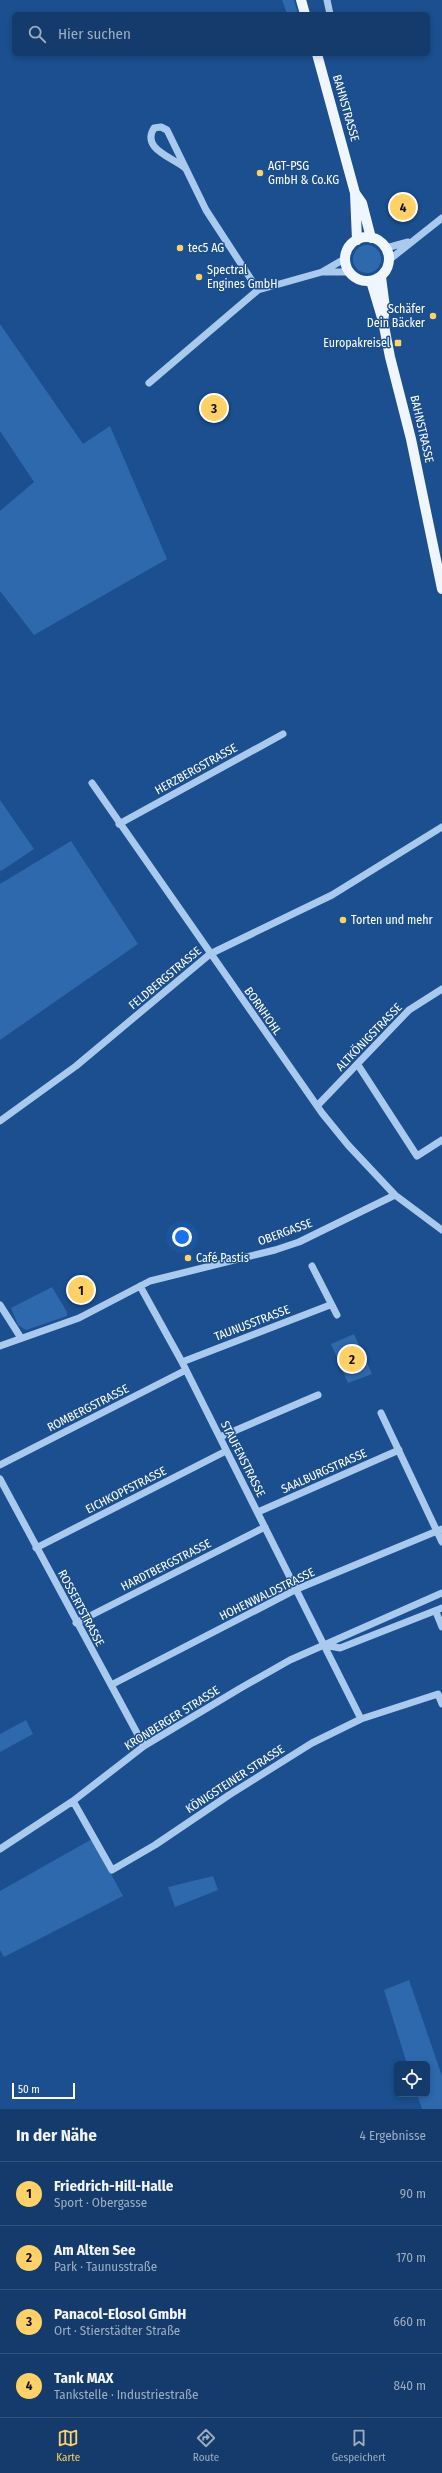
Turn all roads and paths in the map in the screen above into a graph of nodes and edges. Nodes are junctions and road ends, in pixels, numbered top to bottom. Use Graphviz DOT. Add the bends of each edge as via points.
graph roads {
  1 [pos="301,0"];
  2 [pos="327,0"];
  3 [pos="304,12"];
  4 [pos="330,12"];
  5 [pos="318,56"];
  6 [pos="185,168"];
  7 [pos="356,193"];
  8 [pos="442,218"];
  9 [pos="371,238"];
  10 [pos="357,240"];
  11 [pos="408,242"];
  12 [pos="386,248"];
  13 [pos="346,258"];
  14 [pos="389,260"];
  15 [pos="322,272"];
  16 [pos="350,272"];
  17 [pos="381,277"];
  18 [pos="371,281"];
  19 [pos="258,290"];
  20 [pos="384,321"];
  21 [pos="149,383"];
  22 [pos="442,589"];
  23 [pos="283,734"];
  24 [pos="92,783"];
  25 [pos="119,824"];
  26 [pos="442,827"];
  27 [pos="210,954"];
  28 [pos="442,989"];
  29 [pos="358,1065"];
  30 [pos="317,1106"];
  31 [pos="0,1120"];
  32 [pos="442,1140"];
  33 [pos="395,1195"];
  34 [pos="442,1230"];
  35 [pos="312,1266"];
  36 [pos="140,1286"];
  37 [pos="0,1305"];
  38 [pos="330,1305"];
  39 [pos="337,1315"];
  40 [pos="21,1338"];
  41 [pos="0,1346"];
  42 [pos="182,1362"];
  43 [pos="186,1370"];
  44 [pos="318,1396"];
  45 [pos="381,1413"];
  46 [pos="220,1437"];
  47 [pos="399,1450"];
  48 [pos="226,1451"];
  49 [pos="0,1465"];
  50 [pos="0,1479"];
  51 [pos="258,1512"];
  52 [pos="265,1527"];
  53 [pos="440,1530"];
  54 [pos="442,1542"];
  55 [pos="36,1548"];
  56 [pos="297,1589"];
  57 [pos="442,1593"];
  58 [pos="439,1610"];
  59 [pos="76,1623"];
  60 [pos="442,1627"];
  61 [pos="324,1645"];
  62 [pos="111,1685"];
  63 [pos="442,1704"];
  64 [pos="361,1719"];
  65 [pos="144,1746"];
  66 [pos="73,1801"];
  67 [pos="0,1849"];
  1 -- 3 [label="main road"];
  2 -- 4 [label="street"];
  5 -- 7 [label="main road, BAHNSTRASSE"];
  6 -- 6 [label="street" via="167,130 154,128 150,135 154,149"];
  6 -- 19 [label="street" via="206,210"];
  7 -- 9 [label="main road, BAHNSTRASSE" via="362,203"];
  7 -- 10 [label="main road, BAHNSTRASSE"];
  8 -- 11 [label="street"];
  9 -- 10 [label="main road"];
  9 -- 12 [label="main road"];
  10 -- 13 [label="main road" via="349,248"];
  11 -- 12 [label="street"];
  11 -- 14 [label="street" via="400,253"];
  12 -- 14 [label="main road"];
  13 -- 15 [label="street"];
  13 -- 16 [label="main road"];
  14 -- 17 [label="main road"];
  15 -- 16 [label="street"];
  15 -- 19 [label="street"];
  16 -- 18 [label="main road" via="362,281"];
  17 -- 18 [label="main road"];
  17 -- 20 [label="main road, BAHNSTRASSE"];
  18 -- 20 [label="main road, BAHNSTRASSE"];
  19 -- 21 [label="street"];
  20 -- 22 [label="main road, BAHNSTRASSE"];
  23 -- 25 [label="street, HERZBERGSTRASSE"];
  24 -- 25 [label="street, BORNHOHL"];
  25 -- 27 [label="street, BORNHOHL"];
  26 -- 27 [label="street, FELDBERGSTRASSE" via="332,895"];
  27 -- 30 [label="street, BORNHOHL"];
  27 -- 31 [label="street, FELDBERGSTRASSE" via="76,1066"];
  28 -- 29 [label="street, ALTKÖNIGSTRASSE" via="409,1010"];
  29 -- 30 [label="street, ALTKÖNIGSTRASSE"];
  29 -- 32 [label="street" via="417,1156"];
  30 -- 33 [label="street, BORNHOHL" via="348,1145"];
  33 -- 34 [label="street, BORNHOHL"];
  33 -- 36 [label="street, OBERGASSE" via="293,1244 162,1277"];
  35 -- 38 [label="street"];
  36 -- 40 [label="street, OBERGASSE" via="79,1318"];
  36 -- 42 [label="street, STAUFENSTRASSE"];
  37 -- 40 [label="street"];
  38 -- 39 [label="street"];
  38 -- 42 [label="street, TAUNUSSTRASSE"];
  40 -- 41 [label="street, OBERGASSE"];
  42 -- 43 [label="street, STAUFENSTRASSE"];
  43 -- 46 [label="street, STAUFENSTRASSE"];
  43 -- 49 [label="street, ROMBERGSTRASSE"];
  44 -- 46 [label="street"];
  45 -- 47 [label="street"];
  46 -- 48 [label="street, STAUFENSTRASSE"];
  47 -- 51 [label="street, SAALBURGSTRASSE"];
  47 -- 53 [label="street"];
  48 -- 51 [label="street, STAUFENSTRASSE"];
  48 -- 55 [label="street, EICHKOPFSTRASSE"];
  50 -- 55 [label="street, ROSSERTSTRASSE"];
  51 -- 52 [label="street, STAUFENSTRASSE"];
  52 -- 56 [label="street, STAUFENSTRASSE"];
  52 -- 59 [label="street, HARDTBERGSTRASSE"];
  53 -- 54 [label="street"];
  53 -- 56 [label="street, HOHENWALDSTRASSE"];
  55 -- 59 [label="street, ROSSERTSTRASSE"];
  56 -- 61 [label="street, STAUFENSTRASSE"];
  56 -- 62 [label="street, HOHENWALDSTRASSE"];
  57 -- 61 [label="street, KRONBERGER STRASSE"];
  58 -- 60 [label="street, KRONBERGER STRASSE"];
  58 -- 61 [label="street, KRONBERGER STRASSE" via="340,1648"];
  59 -- 62 [label="street, ROSSERTSTRASSE"];
  61 -- 64 [label="street"];
  61 -- 65 [label="street, KRONBERGER STRASSE" via="290,1660"];
  62 -- 65 [label="street, ROSSERTSTRASSE"];
  63 -- 64 [label="street, KÖNIGSTEINER STRASSE" via="438,1694"];
  64 -- 66 [label="street, KÖNIGSTEINER STRASSE" via="312,1742 155,1845 112,1870"];
  65 -- 66 [label="street, KRONBERGER STRASSE"];
  66 -- 67 [label="street, KRONBERGER STRASSE"];
}
